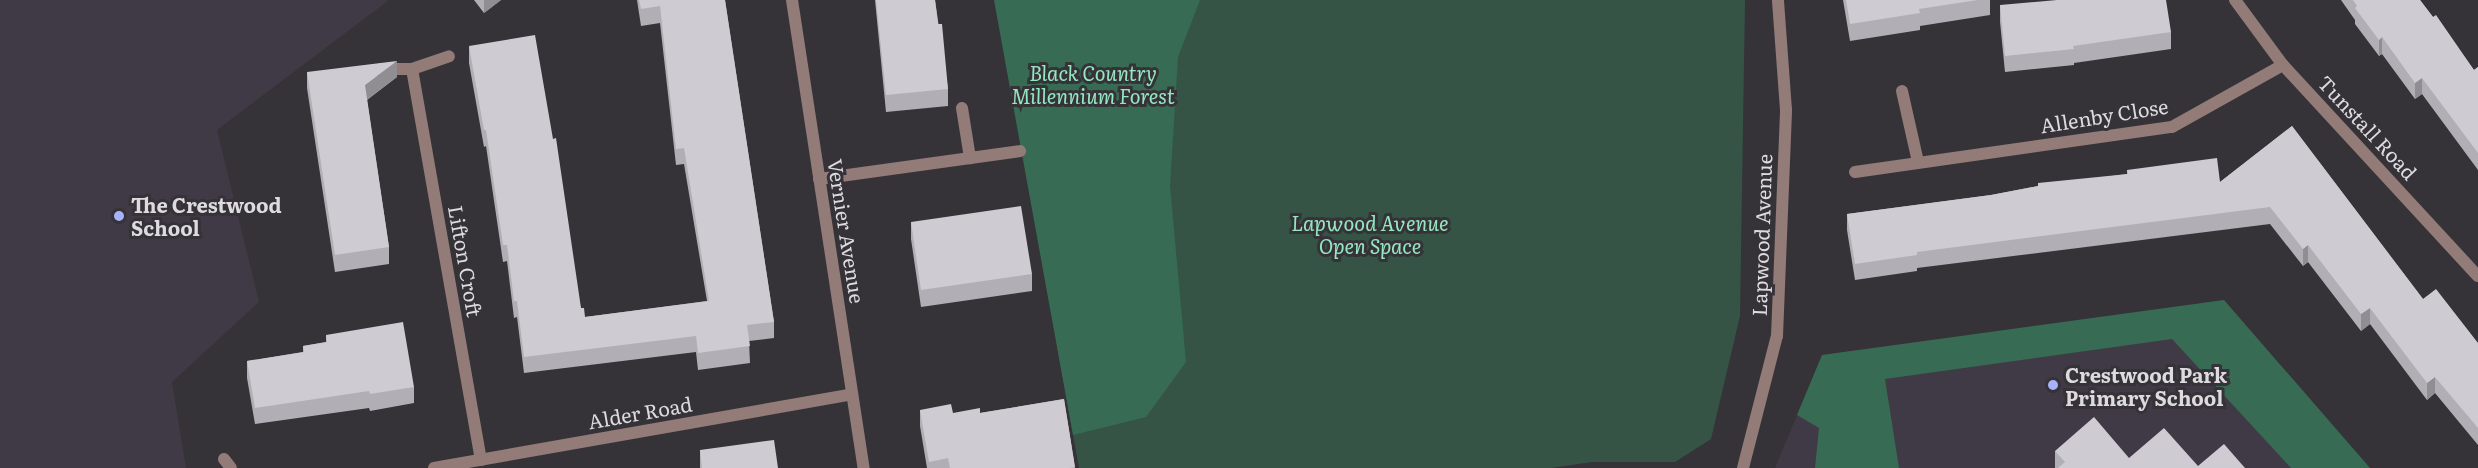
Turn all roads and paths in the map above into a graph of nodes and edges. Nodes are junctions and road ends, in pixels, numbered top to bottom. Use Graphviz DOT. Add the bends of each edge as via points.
graph roads {
  1 [pos="792,0"];
  2 [pos="1778,0"];
  3 [pos="2235,0"];
  4 [pos="448,56"];
  5 [pos="2283,65"];
  6 [pos="369,69"];
  7 [pos="412,69"];
  8 [pos="1902,91"];
  9 [pos="962,108"];
  10 [pos="1020,151"];
  11 [pos="970,158"];
  12 [pos="1918,162"];
  13 [pos="1854,172"];
  14 [pos="819,179"];
  15 [pos="2478,276"];
  16 [pos="852,394"];
  17 [pos="481,460"];
  18 [pos="434,468"];
  19 [pos="864,468"];
  20 [pos="1743,468"];
  1 -- 14 [label="street, Vernier Avenue"];
  2 -- 20 [label="street, Lapwood Avenue" via="1786,110 1777,336"];
  3 -- 5 [label="street, Tunstall Road"];
  4 -- 7 [label="street"];
  5 -- 12 [label="street, Allenby Close" via="2172,127"];
  5 -- 15 [label="street, Tunstall Road"];
  6 -- 7 [label="street"];
  7 -- 17 [label="street, Lifton Croft"];
  8 -- 12 [label="street"];
  9 -- 11 [label="street"];
  10 -- 11 [label="street"];
  11 -- 14 [label="street"];
  12 -- 13 [label="street, Allenby Close"];
  14 -- 16 [label="street, Vernier Avenue"];
  16 -- 17 [label="street, Alder Road"];
  16 -- 19 [label="street, Vernier Avenue"];
  17 -- 18 [label="street, Alder Road"];
}
